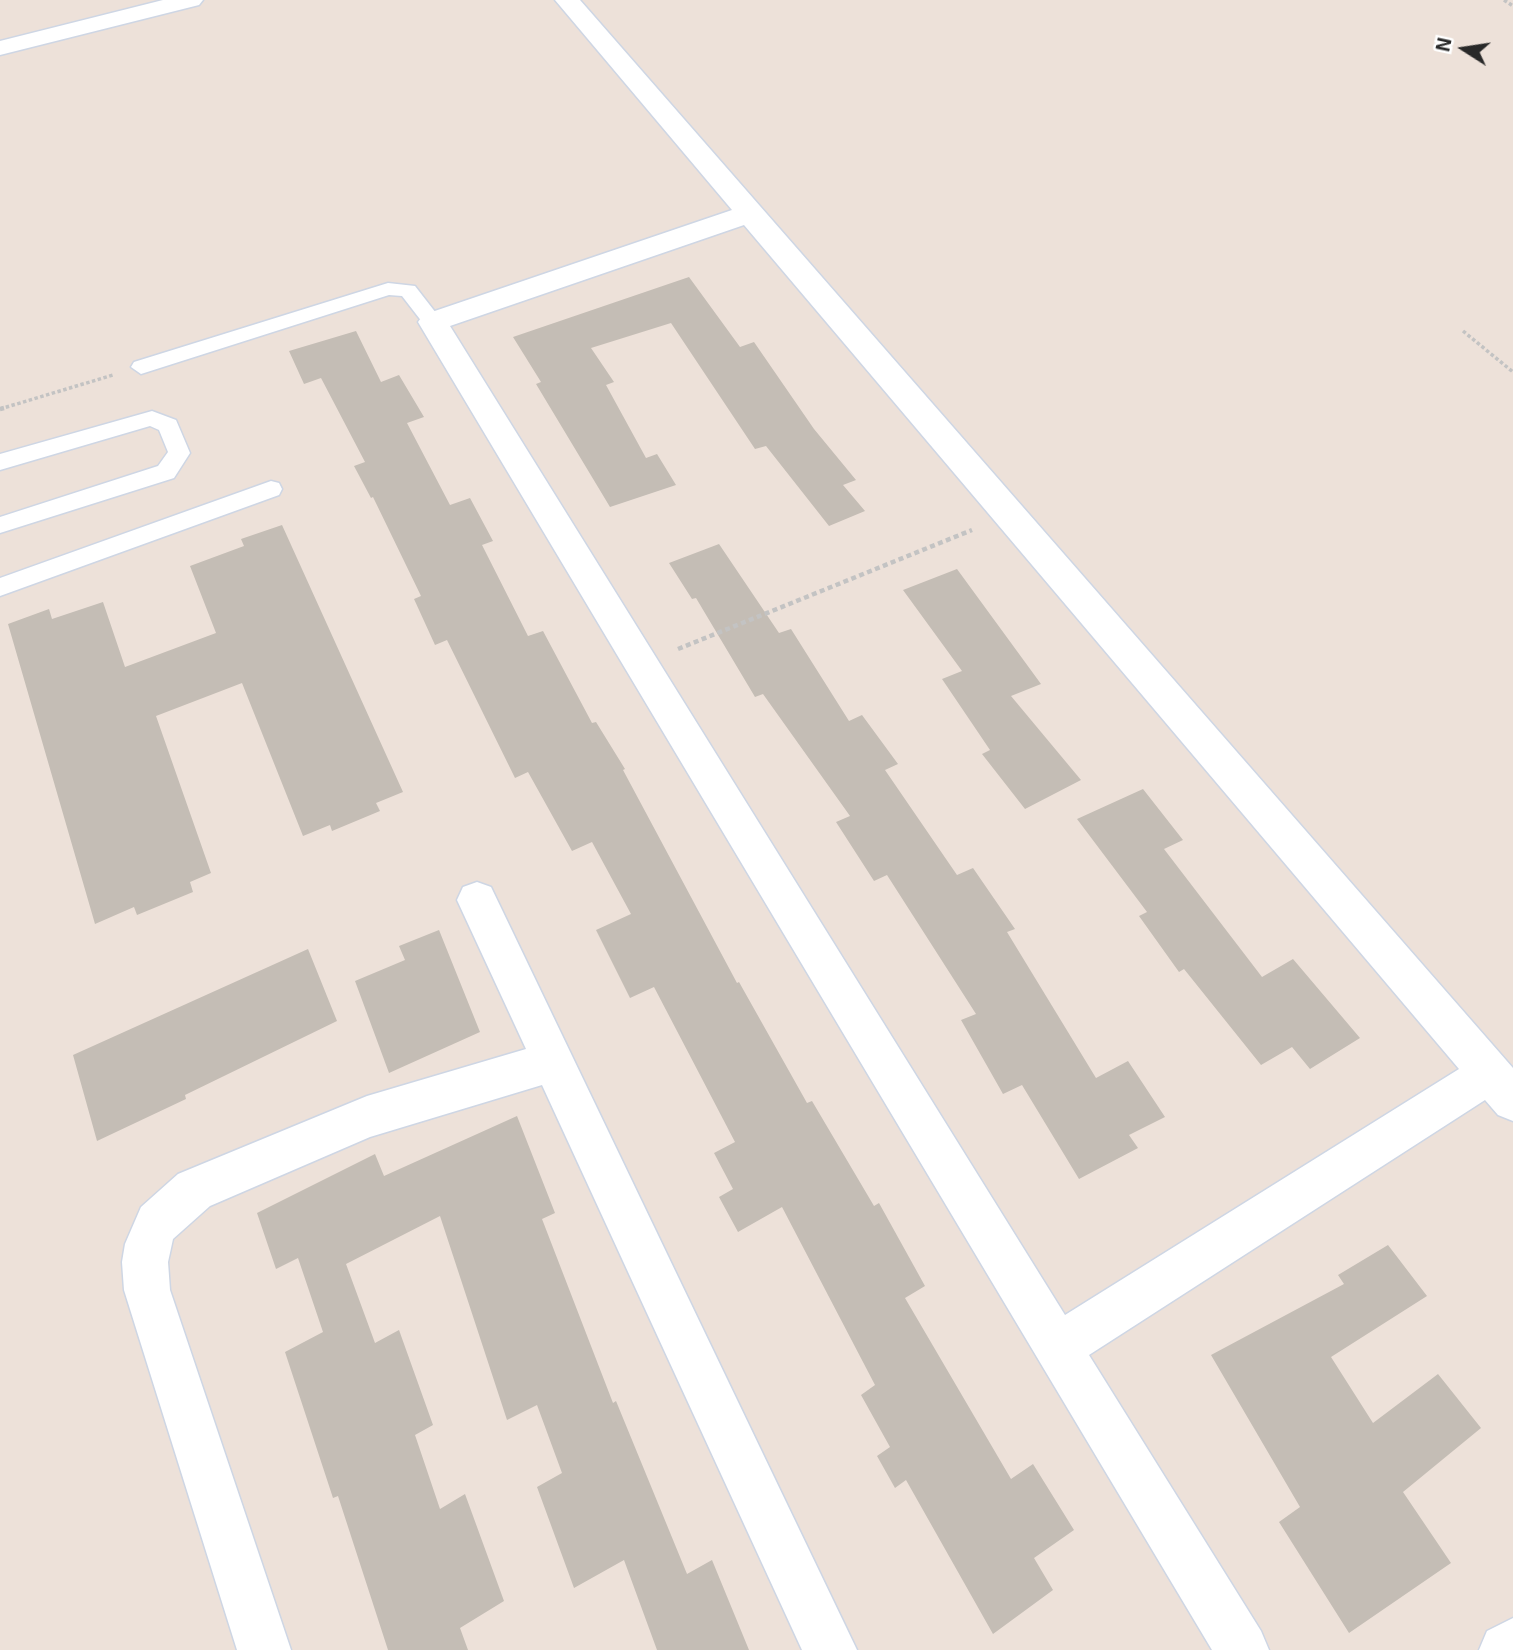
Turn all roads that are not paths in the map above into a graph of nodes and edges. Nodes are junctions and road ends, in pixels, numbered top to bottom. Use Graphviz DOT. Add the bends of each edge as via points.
graph roads {
  1 [pos="191,0"];
  2 [pos="567,0"];
  3 [pos="0,48"];
  4 [pos="748,214"];
  5 [pos="433,322"];
  6 [pos="141,367"];
  7 [pos="0,462"];
  8 [pos="271,489"];
  9 [pos="0,525"];
  10 [pos="0,587"];
  11 [pos="477,900"];
  12 [pos="553,1061"];
  13 [pos="1502,1086"];
  14 [pos="1058,1347"];
  15 [pos="1513,1645"];
  16 [pos="264,1650"];
  17 [pos="830,1650"];
  18 [pos="1242,1650"];
  19 [pos="1506,1650"];
  1 -- 3 [label="street"];
  2 -- 4 [label="street"];
  4 -- 5 [label="street"];
  4 -- 13 [label="street"];
  5 -- 6 [label="lane" via="408,290 388,289"];
  5 -- 14 [label="street"];
  7 -- 9 [label="lane" via="152,418 168,425 179,453 166,472"];
  8 -- 10 [label="lane"];
  11 -- 12 [label="street"];
  12 -- 16 [label="street" via="338,1128 194,1190 157,1223 145,1262 147,1290"];
  12 -- 17 [label="street"];
  13 -- 14 [label="street"];
  14 -- 18 [label="street"];
  15 -- 19 [label="street"];
}
